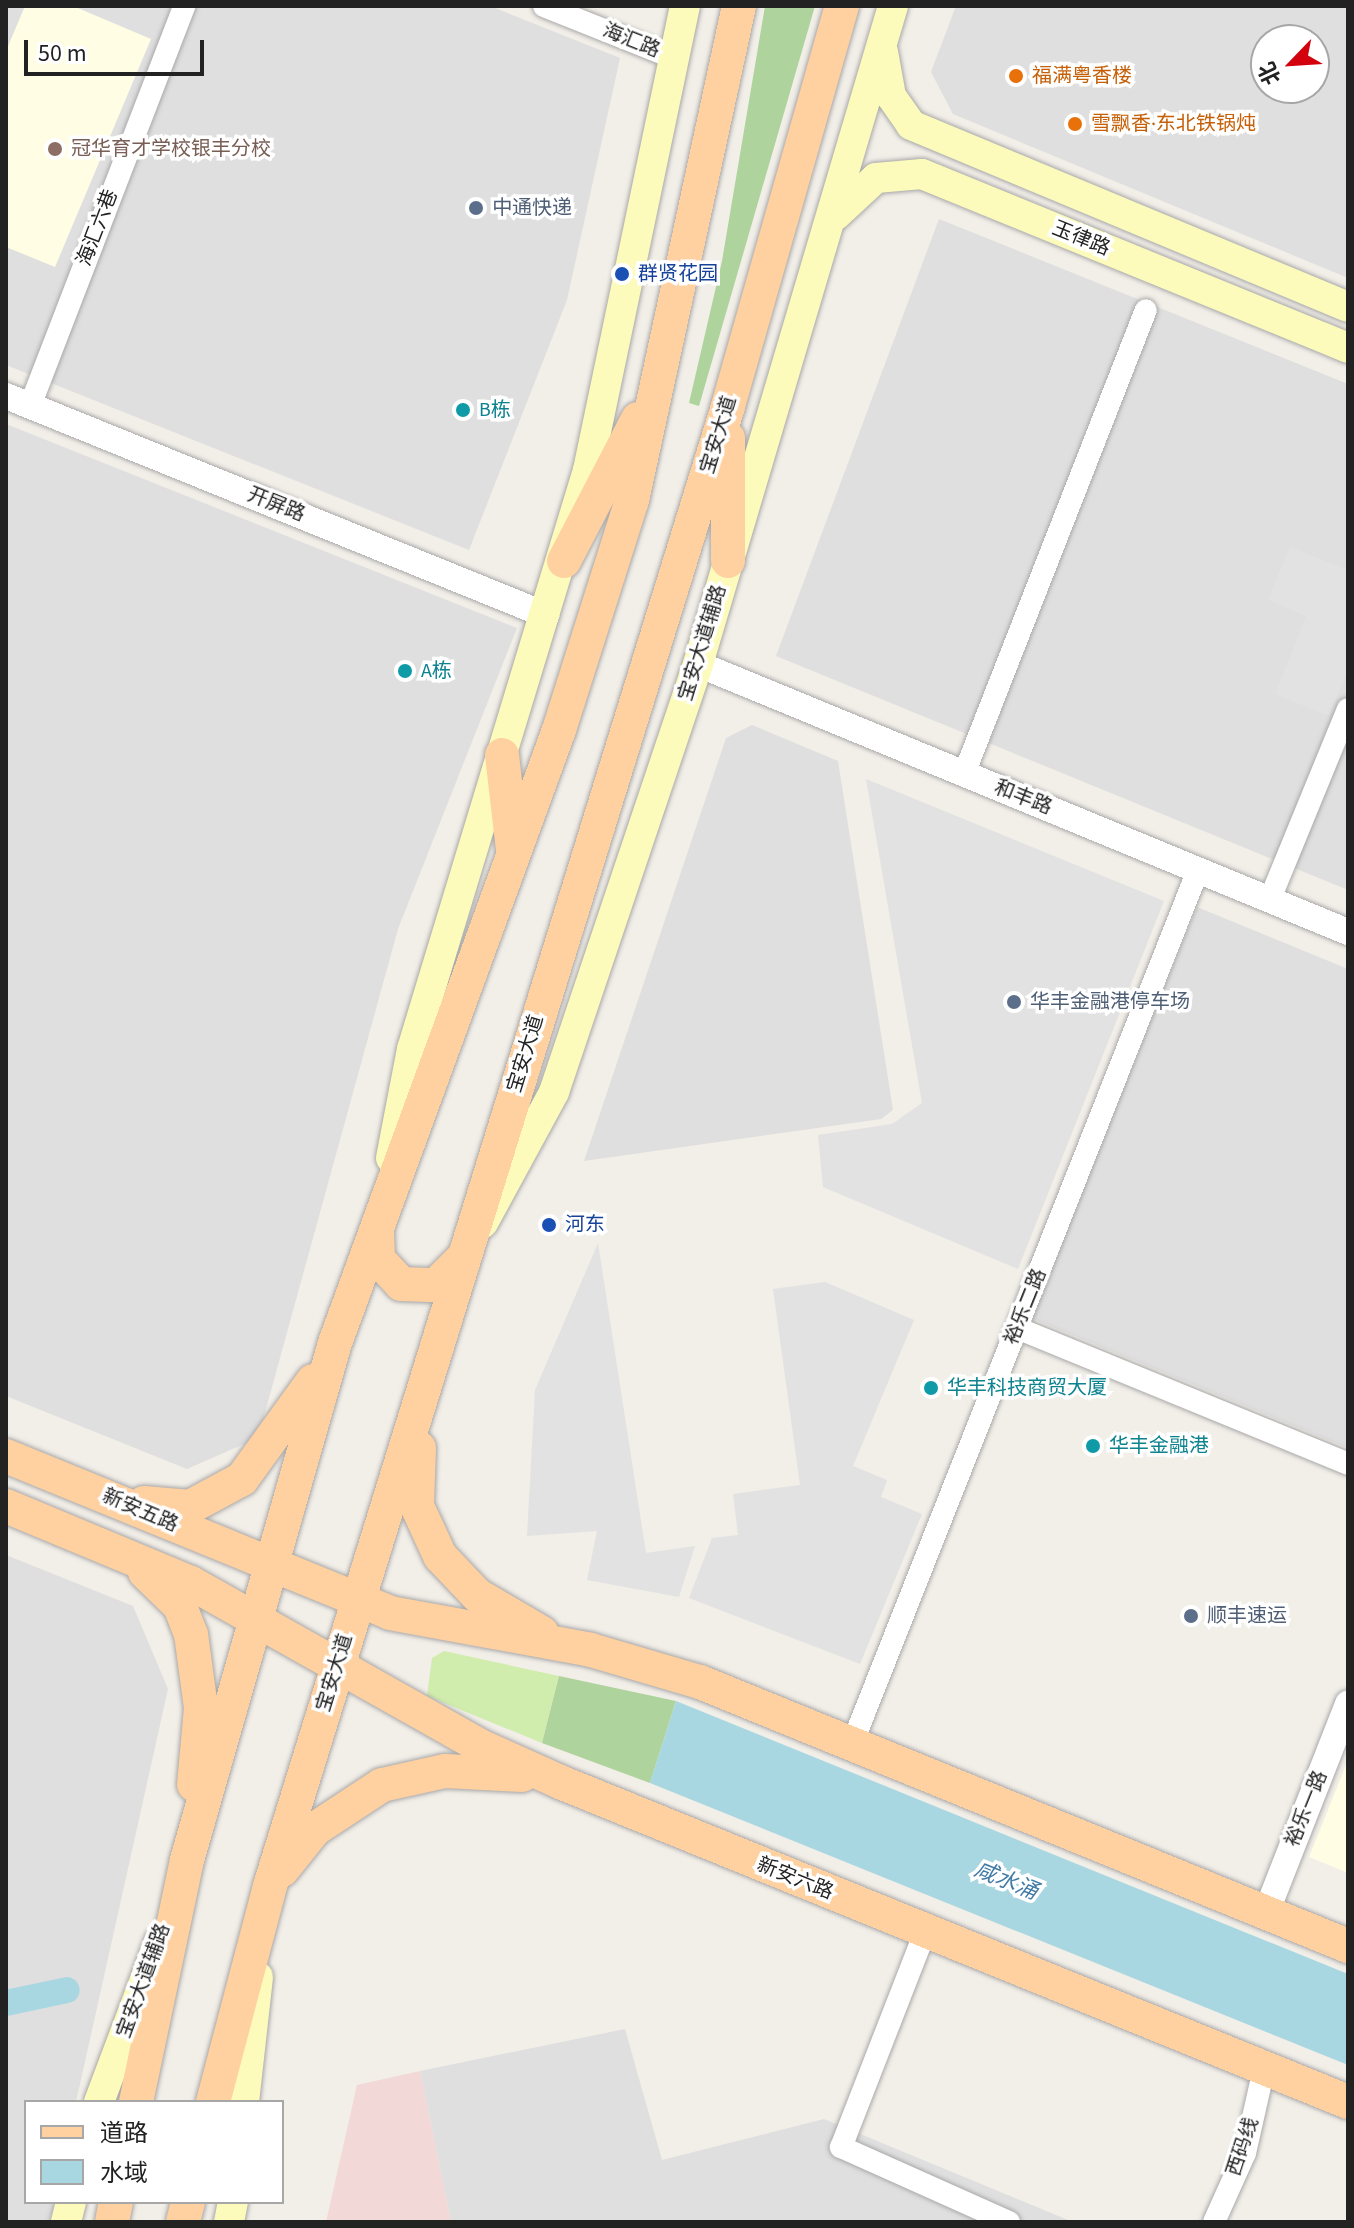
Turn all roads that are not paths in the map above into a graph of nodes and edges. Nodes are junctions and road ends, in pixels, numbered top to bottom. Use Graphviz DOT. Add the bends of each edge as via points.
graph roads {
  1 [pos="184,6"];
  2 [pos="544,6"];
  3 [pos="685,6"];
  4 [pos="739,6"];
  5 [pos="842,6"];
  6 [pos="893,6"];
  7 [pos="882,46"];
  8 [pos="674,58"];
  9 [pos="827,226"];
  10 [pos="1348,307"];
  11 [pos="1146,310"];
  12 [pos="1348,348"];
  13 [pos="665,370"];
  14 [pos="18,401"];
  15 [pos="728,406"];
  16 [pos="564,561"];
  17 [pos="728,561"];
  18 [pos="546,615"];
  19 [pos="698,664"];
  20 [pos="1348,709"];
  21 [pos="502,755"];
  22 [pos="964,774"];
  23 [pos="514,855"];
  24 [pos="1198,870"];
  25 [pos="1270,899"];
  26 [pos="1348,932"];
  27 [pos="378,1226"];
  28 [pos="462,1259"];
  29 [pos="1017,1328"];
  30 [pos="335,1343"];
  31 [pos="431,1359"];
  32 [pos="6,1456"];
  33 [pos="1348,1464"];
  34 [pos="105,1496"];
  35 [pos="6,1506"];
  36 [pos="97,1542"];
  37 [pos="274,1567"];
  38 [pos="358,1601"];
  39 [pos="258,1621"];
  40 [pos="560,1643"];
  41 [pos="338,1664"];
  42 [pos="1348,1704"];
  43 [pos="852,1744"];
  44 [pos="560,1782"];
  45 [pos="187,1860"];
  46 [pos="270,1886"];
  47 [pos="1266,1913"];
  48 [pos="925,1932"];
  49 [pos="1348,1946"];
  50 [pos="1264,2069"];
  51 [pos="100,2100"];
  52 [pos="136,2100"];
  53 [pos="214,2100"];
  54 [pos="244,2100"];
  55 [pos="1348,2102"];
  56 [pos="1009,2222"];
  57 [pos="1214,2222"];
  1 -- 14 [label="street, 海汇六巷"];
  2 -- 8 [label="street, 海汇路"];
  3 -- 8 [label="main road"];
  4 -- 13 [label="main road"];
  5 -- 15 [label="main road, 宝安大道"];
  6 -- 7 [label="main road, 宝安大道辅路"];
  7 -- 9 [label="main road, 宝安大道辅路"];
  7 -- 10 [label="main road, 玉律路" via="887,86 911,125"];
  8 -- 16 [label="main road" via="626,312"];
  9 -- 12 [label="main road, 玉律路" via="855,190 876,178 895,170 922,174"];
  9 -- 17 [label="main road, 宝安大道辅路"];
  11 -- 22 [label="street"];
  13 -- 16 [label="main road"];
  13 -- 23 [label="main road" via="632,500"];
  14 -- 18 [label="street, 开屏路"];
  15 -- 17 [label="main road"];
  15 -- 28 [label="main road, 宝安大道"];
  16 -- 18 [label="main road"];
  17 -- 19 [label="main road, 宝安大道辅路"];
  18 -- 21 [label="main road"];
  19 -- 22 [label="street, 和丰路"];
  19 -- 28 [label="main road, 宝安大道辅路" via="554,1092"];
  20 -- 25 [label="street"];
  21 -- 23 [label="main road"];
  21 -- 27 [label="main road" via="412,1049"];
  22 -- 24 [label="street, 和丰路"];
  23 -- 27 [label="main road"];
  24 -- 25 [label="street, 和丰路"];
  24 -- 29 [label="street, 裕乐二路"];
  25 -- 26 [label="street, 和丰路"];
  27 -- 28 [label="main road" via="378,1259 401,1284 436,1285"];
  27 -- 30 [label="main road"];
  28 -- 31 [label="main road, 宝安大道"];
  29 -- 33 [label="street"];
  29 -- 43 [label="street, 裕乐二路"];
  30 -- 34 [label="main road" via="282,1431 222,1493 190,1507"];
  30 -- 37 [label="main road"];
  31 -- 38 [label="main road, 宝安大道"];
  31 -- 40 [label="main road" via="415,1481 427,1534 477,1595"];
  32 -- 34 [label="main road, 新安五路"];
  34 -- 37 [label="main road, 新安五路"];
  35 -- 36 [label="main road"];
  36 -- 39 [label="main road"];
  36 -- 45 [label="main road" via="157,1579 191,1634 201,1708"];
  37 -- 38 [label="main road"];
  37 -- 39 [label="main road"];
  38 -- 40 [label="main road" via="417,1621"];
  38 -- 41 [label="main road, 宝安大道"];
  39 -- 41 [label="main road, 新安六路"];
  39 -- 45 [label="main road"];
  40 -- 43 [label="main road" via="664,1669"];
  41 -- 44 [label="main road, 新安六路" via="480,1746"];
  41 -- 46 [label="main road, 宝安大道"];
  42 -- 47 [label="street, 裕乐一路"];
  43 -- 47 [label="main road"];
  44 -- 46 [label="main road" via="479,1771 382,1785 315,1829"];
  44 -- 48 [label="main road, 新安六路"];
  45 -- 51 [label="main road, 宝安大道辅路"];
  45 -- 52 [label="main road"];
  46 -- 53 [label="main road, 宝安大道"];
  46 -- 54 [label="main road"];
  47 -- 49 [label="main road"];
  48 -- 50 [label="main road, 新安六路"];
  48 -- 56 [label="street" via="841,2147"];
  50 -- 55 [label="main road, 新安六路"];
  50 -- 57 [label="street, 西码线" via="1245,2153"];
}
